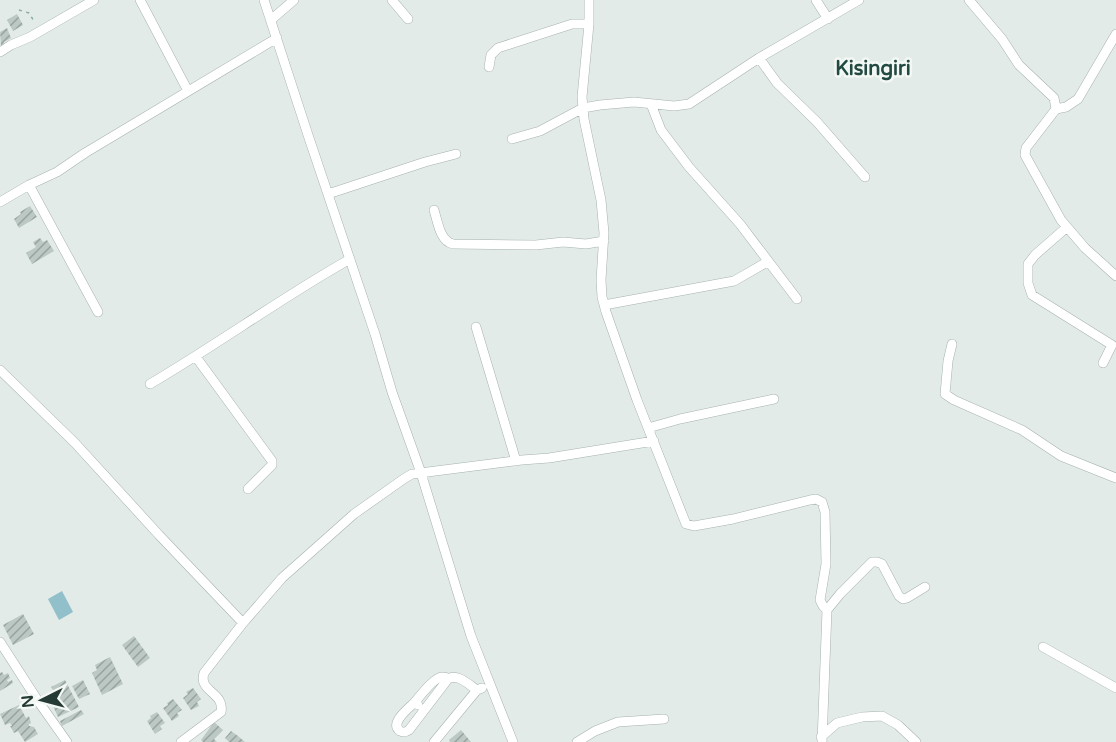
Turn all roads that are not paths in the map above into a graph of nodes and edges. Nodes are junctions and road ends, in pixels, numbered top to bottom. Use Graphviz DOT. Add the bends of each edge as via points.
graph roads {
  1 [pos="94,0"];
  2 [pos="140,0"];
  3 [pos="264,0"];
  4 [pos="294,0"];
  5 [pos="392,0"];
  6 [pos="589,0"];
  7 [pos="816,0"];
  8 [pos="860,0"];
  9 [pos="969,0"];
  10 [pos="272,19"];
  11 [pos="828,19"];
  12 [pos="408,20"];
  13 [pos="589,24"];
  14 [pos="1116,34"];
  15 [pos="277,38"];
  16 [pos="0,52"];
  17 [pos="759,58"];
  18 [pos="489,67"];
  19 [pos="188,91"];
  20 [pos="651,104"];
  21 [pos="583,108"];
  22 [pos="1056,109"];
  23 [pos="512,139"];
  24 [pos="456,154"];
  25 [pos="865,177"];
  26 [pos="29,185"];
  27 [pos="328,194"];
  28 [pos="0,202"];
  29 [pos="434,210"];
  30 [pos="1067,227"];
  31 [pos="604,241"];
  32 [pos="350,259"];
  33 [pos="768,262"];
  34 [pos="1116,276"];
  35 [pos="796,299"];
  36 [pos="604,305"];
  37 [pos="98,312"];
  38 [pos="476,327"];
  39 [pos="952,344"];
  40 [pos="196,357"];
  41 [pos="1103,363"];
  42 [pos="0,370"];
  43 [pos="150,384"];
  44 [pos="774,399"];
  45 [pos="648,428"];
  46 [pos="654,441"];
  47 [pos="516,461"];
  48 [pos="421,473"];
  49 [pos="1116,478"];
  50 [pos="248,489"];
  51 [pos="926,587"];
  52 [pos="827,610"];
  53 [pos="243,623"];
  54 [pos="0,642"];
  55 [pos="1043,647"];
  56 [pos="448,679"];
  57 [pos="490,686"];
  58 [pos="1116,688"];
  59 [pos="477,690"];
  60 [pos="415,702"];
  61 [pos="424,710"];
  62 [pos="664,719"];
  63 [pos="822,740"];
  64 [pos="67,742"];
  65 [pos="180,742"];
  66 [pos="434,742"];
  67 [pos="513,742"];
  68 [pos="577,742"];
  69 [pos="916,742"];
  1 -- 16 [label="street"];
  2 -- 19 [label="street"];
  3 -- 10 [label="street"];
  4 -- 10 [label="street"];
  5 -- 12 [label="street"];
  6 -- 13 [label="street"];
  7 -- 11 [label="street"];
  8 -- 11 [label="street"];
  9 -- 22 [label="street" via="1019,65 1054,98"];
  10 -- 15 [label="street"];
  11 -- 17 [label="street"];
  13 -- 18 [label="street" via="572,24 498,48 491,55"];
  13 -- 21 [label="street"];
  14 -- 22 [label="street" via="1078,99"];
  15 -- 19 [label="street"];
  15 -- 27 [label="street"];
  17 -- 20 [label="street" via="689,104"];
  17 -- 25 [label="street"];
  19 -- 26 [label="street" via="57,172"];
  20 -- 21 [label="street"];
  20 -- 33 [label="street" via="661,130"];
  21 -- 23 [label="street" via="540,131"];
  21 -- 31 [label="street" via="601,200"];
  22 -- 30 [label="street" via="1024,152"];
  24 -- 27 [label="street"];
  26 -- 28 [label="street"];
  26 -- 37 [label="street"];
  27 -- 32 [label="street"];
  29 -- 31 [label="street" via="443,239 453,244"];
  30 -- 34 [label="street" via="1084,249"];
  30 -- 41 [label="street" via="1028,264 1028,283 1032,295 1112,345"];
  31 -- 36 [label="street"];
  32 -- 40 [label="street"];
  32 -- 48 [label="street"];
  33 -- 35 [label="street"];
  33 -- 36 [label="street" via="734,280"];
  36 -- 45 [label="street"];
  38 -- 47 [label="street"];
  39 -- 49 [label="street" via="945,394 1022,430 1061,456"];
  40 -- 43 [label="street"];
  40 -- 50 [label="street" via="272,460 272,465"];
  42 -- 53 [label="street" via="75,443"];
  44 -- 45 [label="street"];
  45 -- 46 [label="street"];
  46 -- 47 [label="street"];
  46 -- 52 [label="street" via="688,526 810,500 822,502 826,564 820,600"];
  47 -- 48 [label="street"];
  48 -- 53 [label="street" via="405,478 346,521 282,578"];
  48 -- 57 [label="street"];
  51 -- 52 [label="street" via="903,599 882,564 872,562"];
  52 -- 63 [label="street"];
  53 -- 65 [label="street" via="202,679 219,698 221,712"];
  54 -- 64 [label="street"];
  55 -- 58 [label="street"];
  56 -- 59 [label="street" via="457,677"];
  56 -- 60 [label="street" via="439,678"];
  56 -- 61 [label="street"];
  57 -- 59 [label="street"];
  57 -- 67 [label="street"];
  59 -- 66 [label="street"];
  60 -- 61 [label="street"];
  60 -- 61 [label="street" via="397,721 399,730 409,730"];
  62 -- 68 [label="street" via="618,722"];
  63 -- 69 [label="street" via="837,723 882,716"];
}
